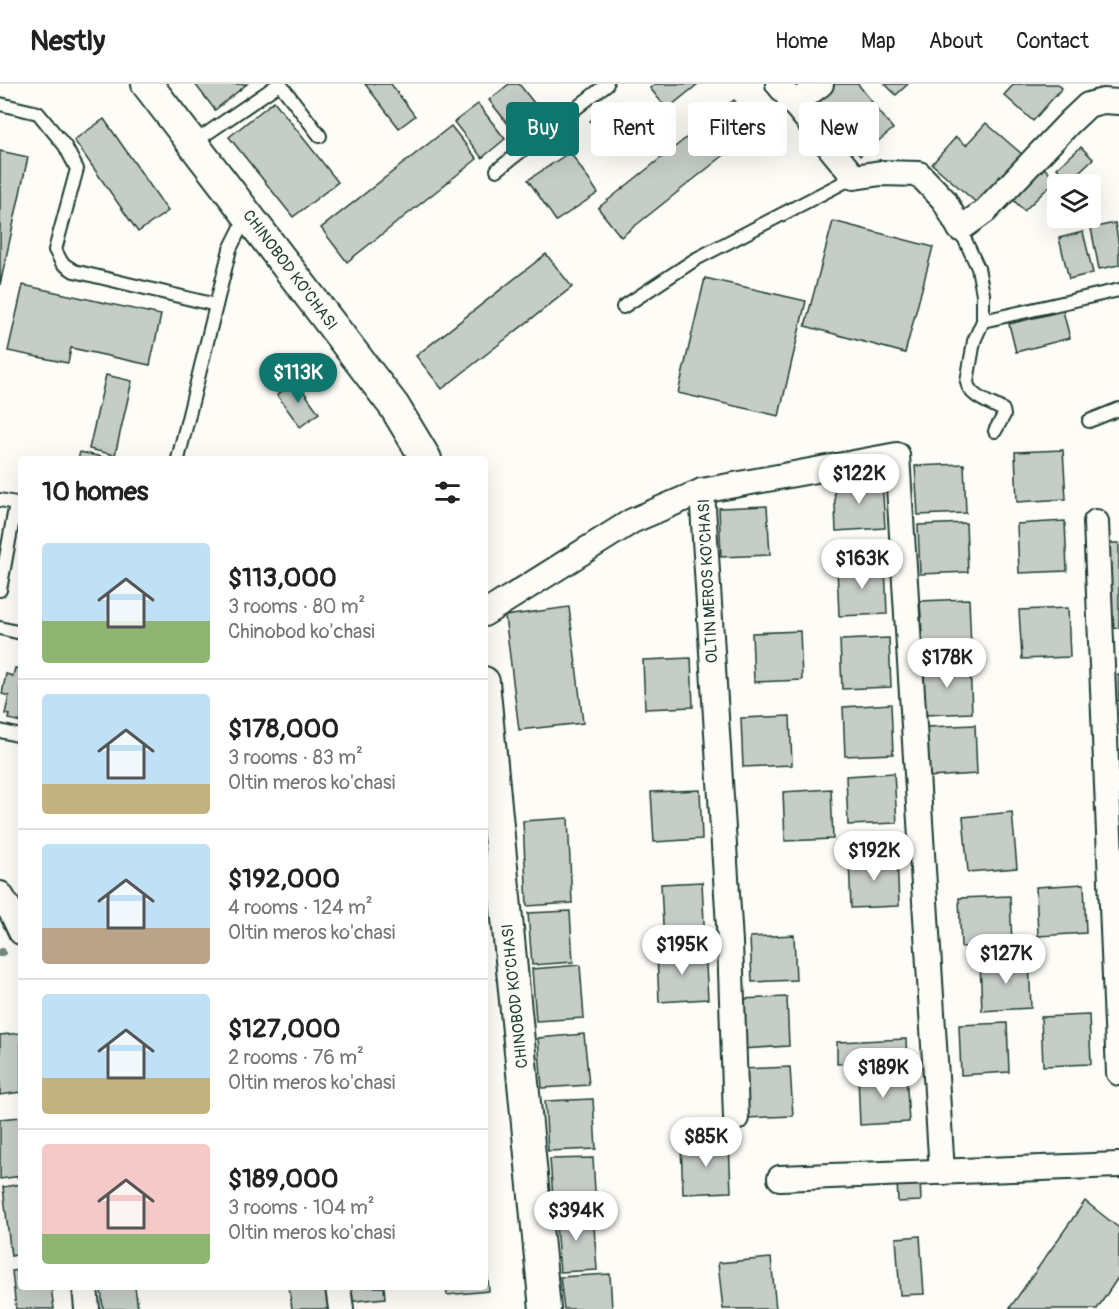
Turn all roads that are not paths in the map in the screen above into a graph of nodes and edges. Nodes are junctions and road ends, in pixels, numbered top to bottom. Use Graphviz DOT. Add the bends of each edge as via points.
graph roads {
  1 [pos="147,84"];
  2 [pos="279,84"];
  3 [pos="607,84"];
  4 [pos="778,84"];
  5 [pos="821,84"];
  6 [pos="1119,102"];
  7 [pos="0,104"];
  8 [pos="794,104"];
  9 [pos="320,136"];
  10 [pos="193,143"];
  11 [pos="497,170"];
  12 [pos="854,177"];
  13 [pos="248,214"];
  14 [pos="960,229"];
  15 [pos="1119,290"];
  16 [pos="216,304"];
  17 [pos="623,307"];
  18 [pos="983,321"];
  19 [pos="1119,409"];
  20 [pos="1089,421"];
  21 [pos="995,431"];
  22 [pos="179,456"];
  23 [pos="424,456"];
  24 [pos="702,491"];
  25 [pos="0,500"];
  26 [pos="18,504"];
  27 [pos="18,509"];
  28 [pos="1096,522"];
  29 [pos="0,590"];
  30 [pos="488,611"];
  31 [pos="0,628"];
  32 [pos="18,632"];
  33 [pos="488,723"];
  34 [pos="0,731"];
  35 [pos="18,735"];
  36 [pos="1119,1073"];
  37 [pos="736,1118"];
  38 [pos="1119,1165"];
  39 [pos="942,1172"];
  40 [pos="780,1178"];
  41 [pos="85,1290"];
  42 [pos="338,1290"];
  43 [pos="87,1309"];
  44 [pos="340,1309"];
  45 [pos="545,1309"];
  1 -- 10 [label="street, CHINOBOD KO'CHASI"];
  2 -- 9 [label="lane"];
  2 -- 10 [label="lane"];
  3 -- 11 [label="lane"];
  4 -- 8 [label="street"];
  5 -- 8 [label="street"];
  6 -- 14 [label="street" via="1088,105 985,211"];
  7 -- 16 [label="lane" via="38,113 65,146 77,169 55,250 62,263 74,271"];
  8 -- 12 [label="street"];
  10 -- 13 [label="street, CHINOBOD KO'CHASI"];
  12 -- 14 [label="street" via="920,174 944,200"];
  12 -- 17 [label="lane" via="696,259"];
  13 -- 16 [label="lane" via="230,249"];
  13 -- 23 [label="street, CHINOBOD KO'CHASI" via="394,406"];
  14 -- 18 [label="lane" via="978,268"];
  15 -- 18 [label="lane"];
  16 -- 22 [label="lane"];
  18 -- 21 [label="lane" via="974,341 967,382 972,393 1004,410"];
  19 -- 20 [label="lane"];
  24 -- 30 [label="street" via="632,521"];
  24 -- 37 [label="street, OLTIN MEROS KO'CHASI" via="730,942"];
  24 -- 39 [label="street, OLTIN MEROS KO'CHASI" via="897,455"];
  25 -- 26 [label="lane"];
  27 -- 29 [label="lane"];
  28 -- 36 [label="street"];
  31 -- 32 [label="lane"];
  33 -- 45 [label="street, CHINOBOD KO'CHASI"];
  34 -- 35 [label="lane"];
  38 -- 39 [label="street"];
  39 -- 40 [label="street"];
  41 -- 43 [label="street"];
  42 -- 44 [label="street"];
}
